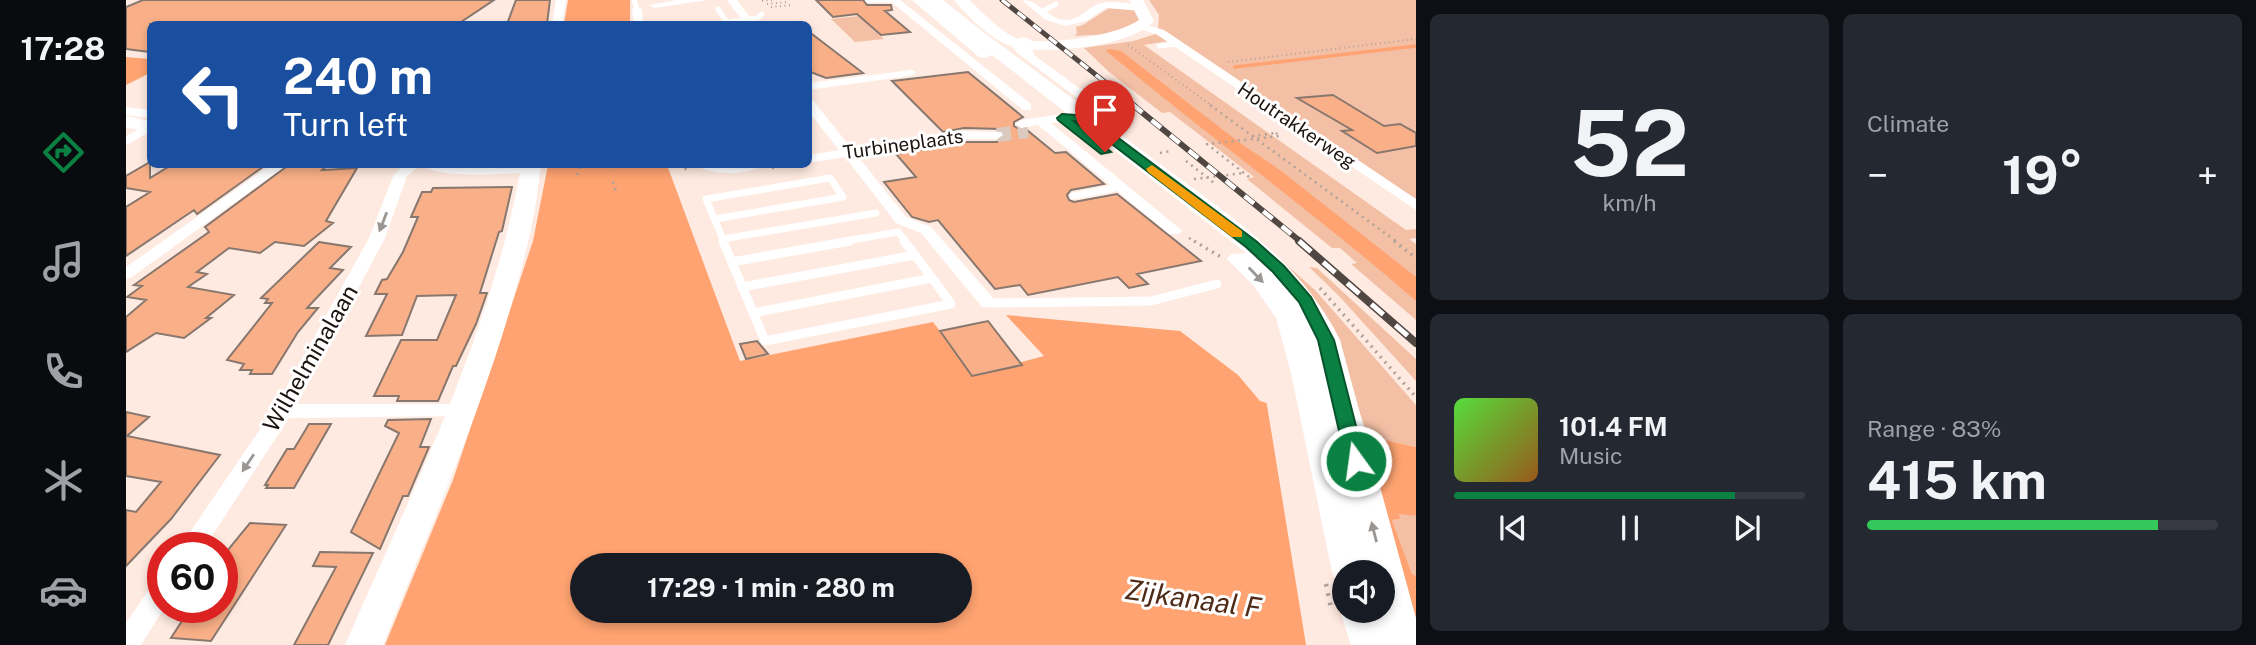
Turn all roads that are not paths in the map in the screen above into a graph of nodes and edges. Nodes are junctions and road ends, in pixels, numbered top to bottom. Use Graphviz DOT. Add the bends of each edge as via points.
graph roads {
  1 [pos="561,0"];
  2 [pos="703,0"];
  3 [pos="867,0"];
  4 [pos="892,0"];
  5 [pos="919,0"];
  6 [pos="932,0"];
  7 [pos="961,0"];
  8 [pos="1027,0"];
  9 [pos="637,3"];
  10 [pos="735,4"];
  11 [pos="1056,4"];
  12 [pos="1139,4"];
  13 [pos="654,5"];
  14 [pos="718,9"];
  15 [pos="1041,12"];
  16 [pos="762,14"];
  17 [pos="558,21"];
  18 [pos="639,21"];
  19 [pos="726,21"];
  20 [pos="747,21"];
  21 [pos="750,21"];
  22 [pos="1143,27"];
  23 [pos="976,34"];
  24 [pos="1178,44"];
  25 [pos="1025,46"];
  26 [pos="1159,46"];
  27 [pos="911,74"];
  28 [pos="812,87"];
  29 [pos="812,107"];
  30 [pos="1027,107"];
  31 [pos="126,111"];
  32 [pos="147,114"];
  33 [pos="1073,117"];
  34 [pos="147,127"];
  35 [pos="1024,127"];
  36 [pos="994,132"];
  37 [pos="128,134"];
  38 [pos="147,138"];
  39 [pos="812,150"];
  40 [pos="846,152"];
  41 [pos="812,158"];
  42 [pos="276,168"];
  43 [pos="409,168"];
  44 [pos="474,168"];
  45 [pos="496,168"];
  46 [pos="530,168"];
  47 [pos="1120,187"];
  48 [pos="1073,197"];
  49 [pos="1416,205"];
  50 [pos="876,213"];
  51 [pos="715,219"];
  52 [pos="1174,231"];
  53 [pos="723,239"];
  54 [pos="915,255"];
  55 [pos="732,262"];
  56 [pos="126,274"];
  57 [pos="932,278"];
  58 [pos="1217,284"];
  59 [pos="742,287"];
  60 [pos="988,303"];
  61 [pos="753,313"];
  62 [pos="283,411"];
  63 [pos="461,411"];
  64 [pos="1334,432"];
  65 [pos="202,532"];
  66 [pos="1350,560"];
  67 [pos="147,614"];
  68 [pos="1364,623"];
  69 [pos="126,645"];
  70 [pos="364,645"];
  71 [pos="1372,645"];
  72 [pos="1405,645"];
  1 -- 17 [label="street"];
  2 -- 13 [label="street"];
  3 -- 4 [label="lane"];
  4 -- 30 [label="street"];
  5 -- 33 [label="main road"];
  6 -- 23 [label="highway"];
  7 -- 25 [label="street" via="1006,39"];
  8 -- 15 [label="street"];
  9 -- 18 [label="street"];
  10 -- 20 [label="street"];
  11 -- 15 [label="lane"];
  12 -- 15 [label="street" via="1104,5 1070,24"];
  12 -- 22 [label="street" via="1147,19"];
  14 -- 19 [label="lane"];
  16 -- 21 [label="lane"];
  22 -- 24 [label="street, Houtrakkerweg"];
  22 -- 25 [label="street" via="1115,36"];
  23 -- 33 [label="main road"];
  24 -- 26 [label="lane"];
  24 -- 49 [label="street, Houtrakkerweg"];
  25 -- 33 [label="street" via="1077,91 1108,101"];
  27 -- 28 [label="street"];
  29 -- 40 [label="street"];
  31 -- 32 [label="street"];
  33 -- 35 [label="street"];
  33 -- 47 [label="street"];
  33 -- 64 [label="main road" via="1251,244 1306,300 1326,340"];
  34 -- 37 [label="street"];
  36 -- 40 [label="street, Turbineplaats"];
  37 -- 38 [label="street"];
  39 -- 40 [label="street, Turbineplaats"];
  40 -- 41 [label="street, Turbineplaats"];
  40 -- 60 [label="street" via="901,220 926,230"];
  42 -- 56 [label="street"];
  43 -- 62 [label="street, Wilhelminalaan, one-way" via="401,174 377,238"];
  44 -- 45 [label="street"];
  46 -- 63 [label="street" via="520,230"];
  47 -- 48 [label="lane"];
  47 -- 52 [label="street"];
  50 -- 53 [label="lane"];
  51 -- 51 [label="lane" via="706,199 830,178 843,197"];
  51 -- 53 [label="lane"];
  53 -- 55 [label="lane"];
  54 -- 55 [label="lane" via="898,232"];
  54 -- 57 [label="lane"];
  54 -- 59 [label="lane"];
  55 -- 59 [label="lane"];
  57 -- 61 [label="lane"];
  57 -- 61 [label="lane" via="951,304 765,341"];
  58 -- 60 [label="lane" via="1151,301"];
  59 -- 61 [label="lane"];
  62 -- 63 [label="street"];
  62 -- 65 [label="street, Wilhelminalaan, one-way"];
  63 -- 70 [label="street"];
  64 -- 66 [label="main road"];
  72 -- 64 [label="main road, one-way"];
  67 -- 69 [label="street"];
  68 -- 71 [label="main road"];
}
